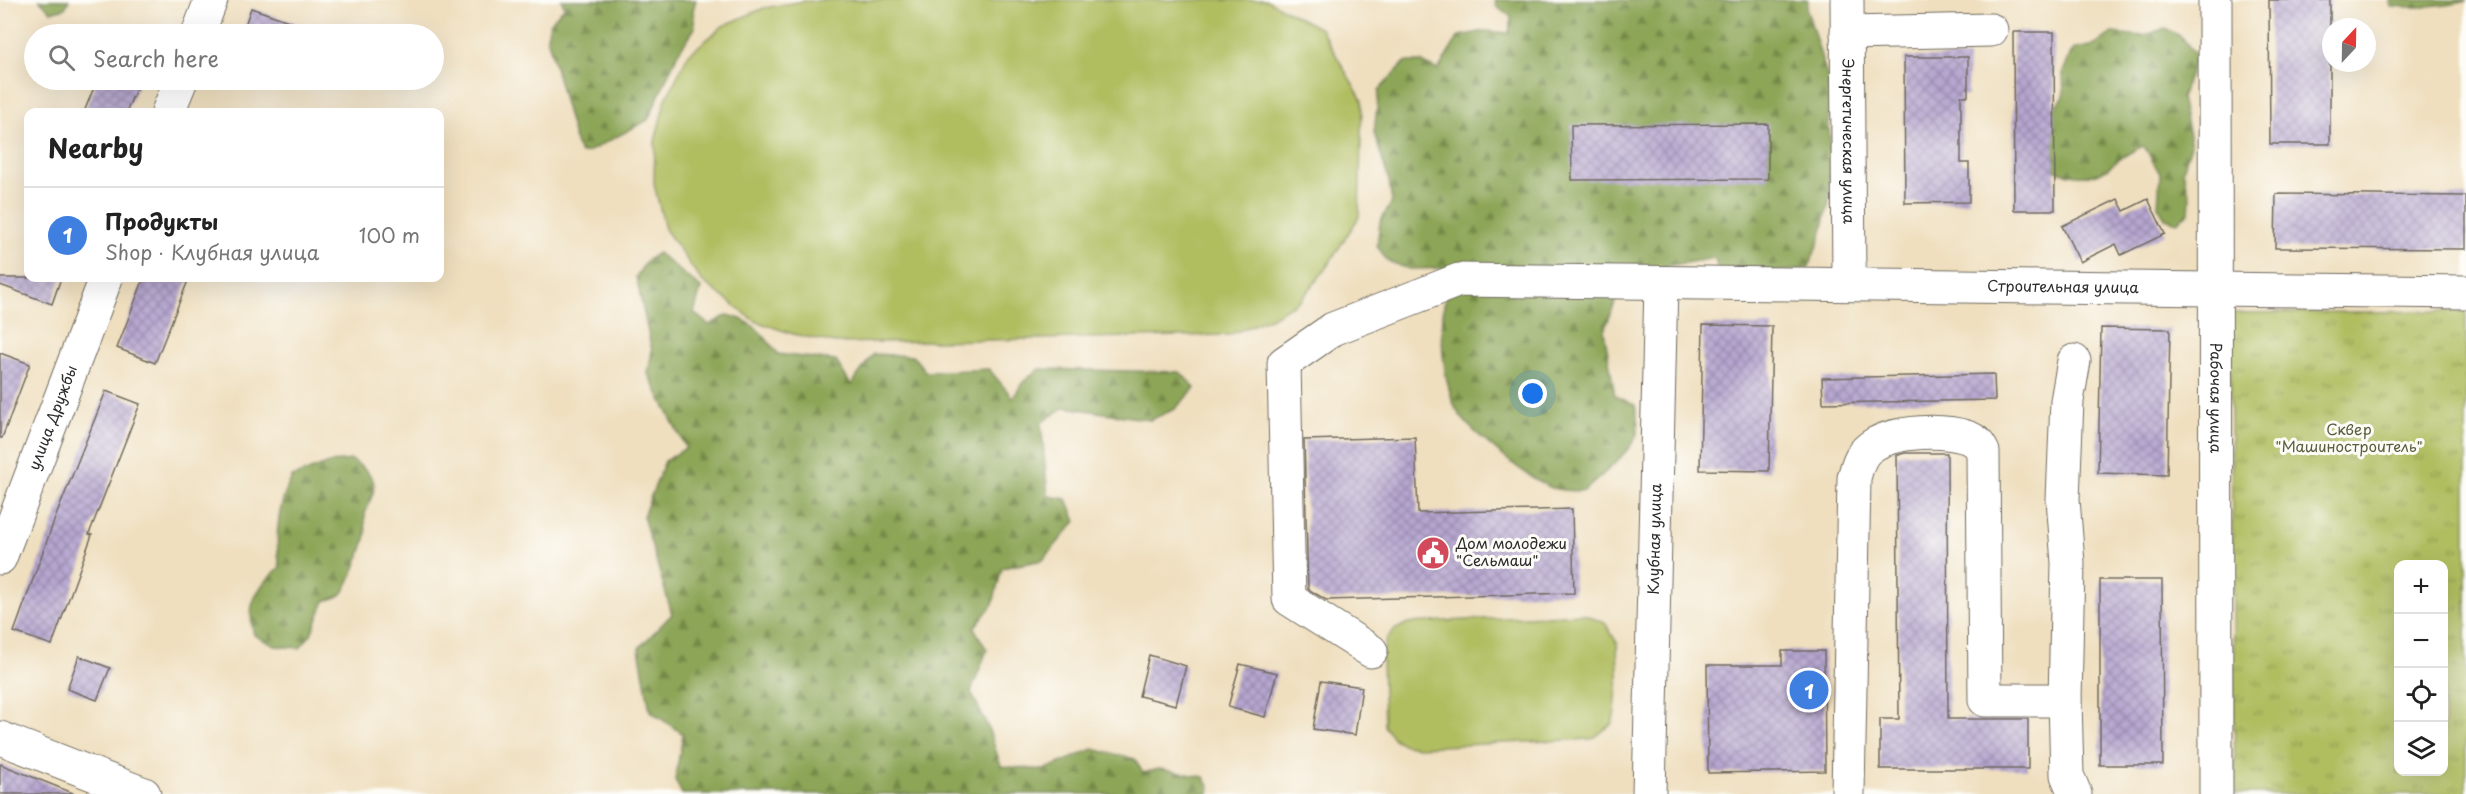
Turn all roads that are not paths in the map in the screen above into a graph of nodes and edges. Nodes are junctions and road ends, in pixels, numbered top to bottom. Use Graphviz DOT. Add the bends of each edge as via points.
graph roads {
  1 [pos="211,0"];
  2 [pos="1847,0"];
  3 [pos="2215,0"];
  4 [pos="202,24"];
  5 [pos="1991,30"];
  6 [pos="1847,33"];
  7 [pos="177,90"];
  8 [pos="170,108"];
  9 [pos="104,282"];
  10 [pos="1661,283"];
  11 [pos="1849,283"];
  12 [pos="2214,290"];
  13 [pos="2466,292"];
  14 [pos="2074,361"];
  15 [pos="0,558"];
  16 [pos="1371,651"];
  17 [pos="2065,700"];
  18 [pos="0,738"];
  19 [pos="144,794"];
  20 [pos="1649,794"];
  21 [pos="1848,794"];
  22 [pos="2074,794"];
  23 [pos="2216,794"];
  1 -- 4 [label="street"];
  2 -- 6 [label="street, Энергетическая улица"];
  3 -- 12 [label="street, Рабочая улица"];
  5 -- 6 [label="street"];
  6 -- 11 [label="street, Энергетическая улица"];
  7 -- 8 [label="street"];
  9 -- 15 [label="street, улица Дружбы"];
  10 -- 11 [label="street, Строительная улица"];
  10 -- 16 [label="street, Строительная улица" via="1459,280 1333,329 1284,363 1288,599"];
  10 -- 20 [label="street, Клубная улица"];
  11 -- 12 [label="street, Строительная улица"];
  12 -- 13 [label="street, Строительная улица"];
  12 -- 23 [label="street, Рабочая улица"];
  14 -- 17 [label="street" via="2067,400 2063,499 2068,563"];
  17 -- 21 [label="street" via="1985,700 1983,452 1978,443 1920,432 1882,441 1862,455 1854,478"];
  17 -- 22 [label="street" via="2067,775"];
  18 -- 19 [label="street"];
}
